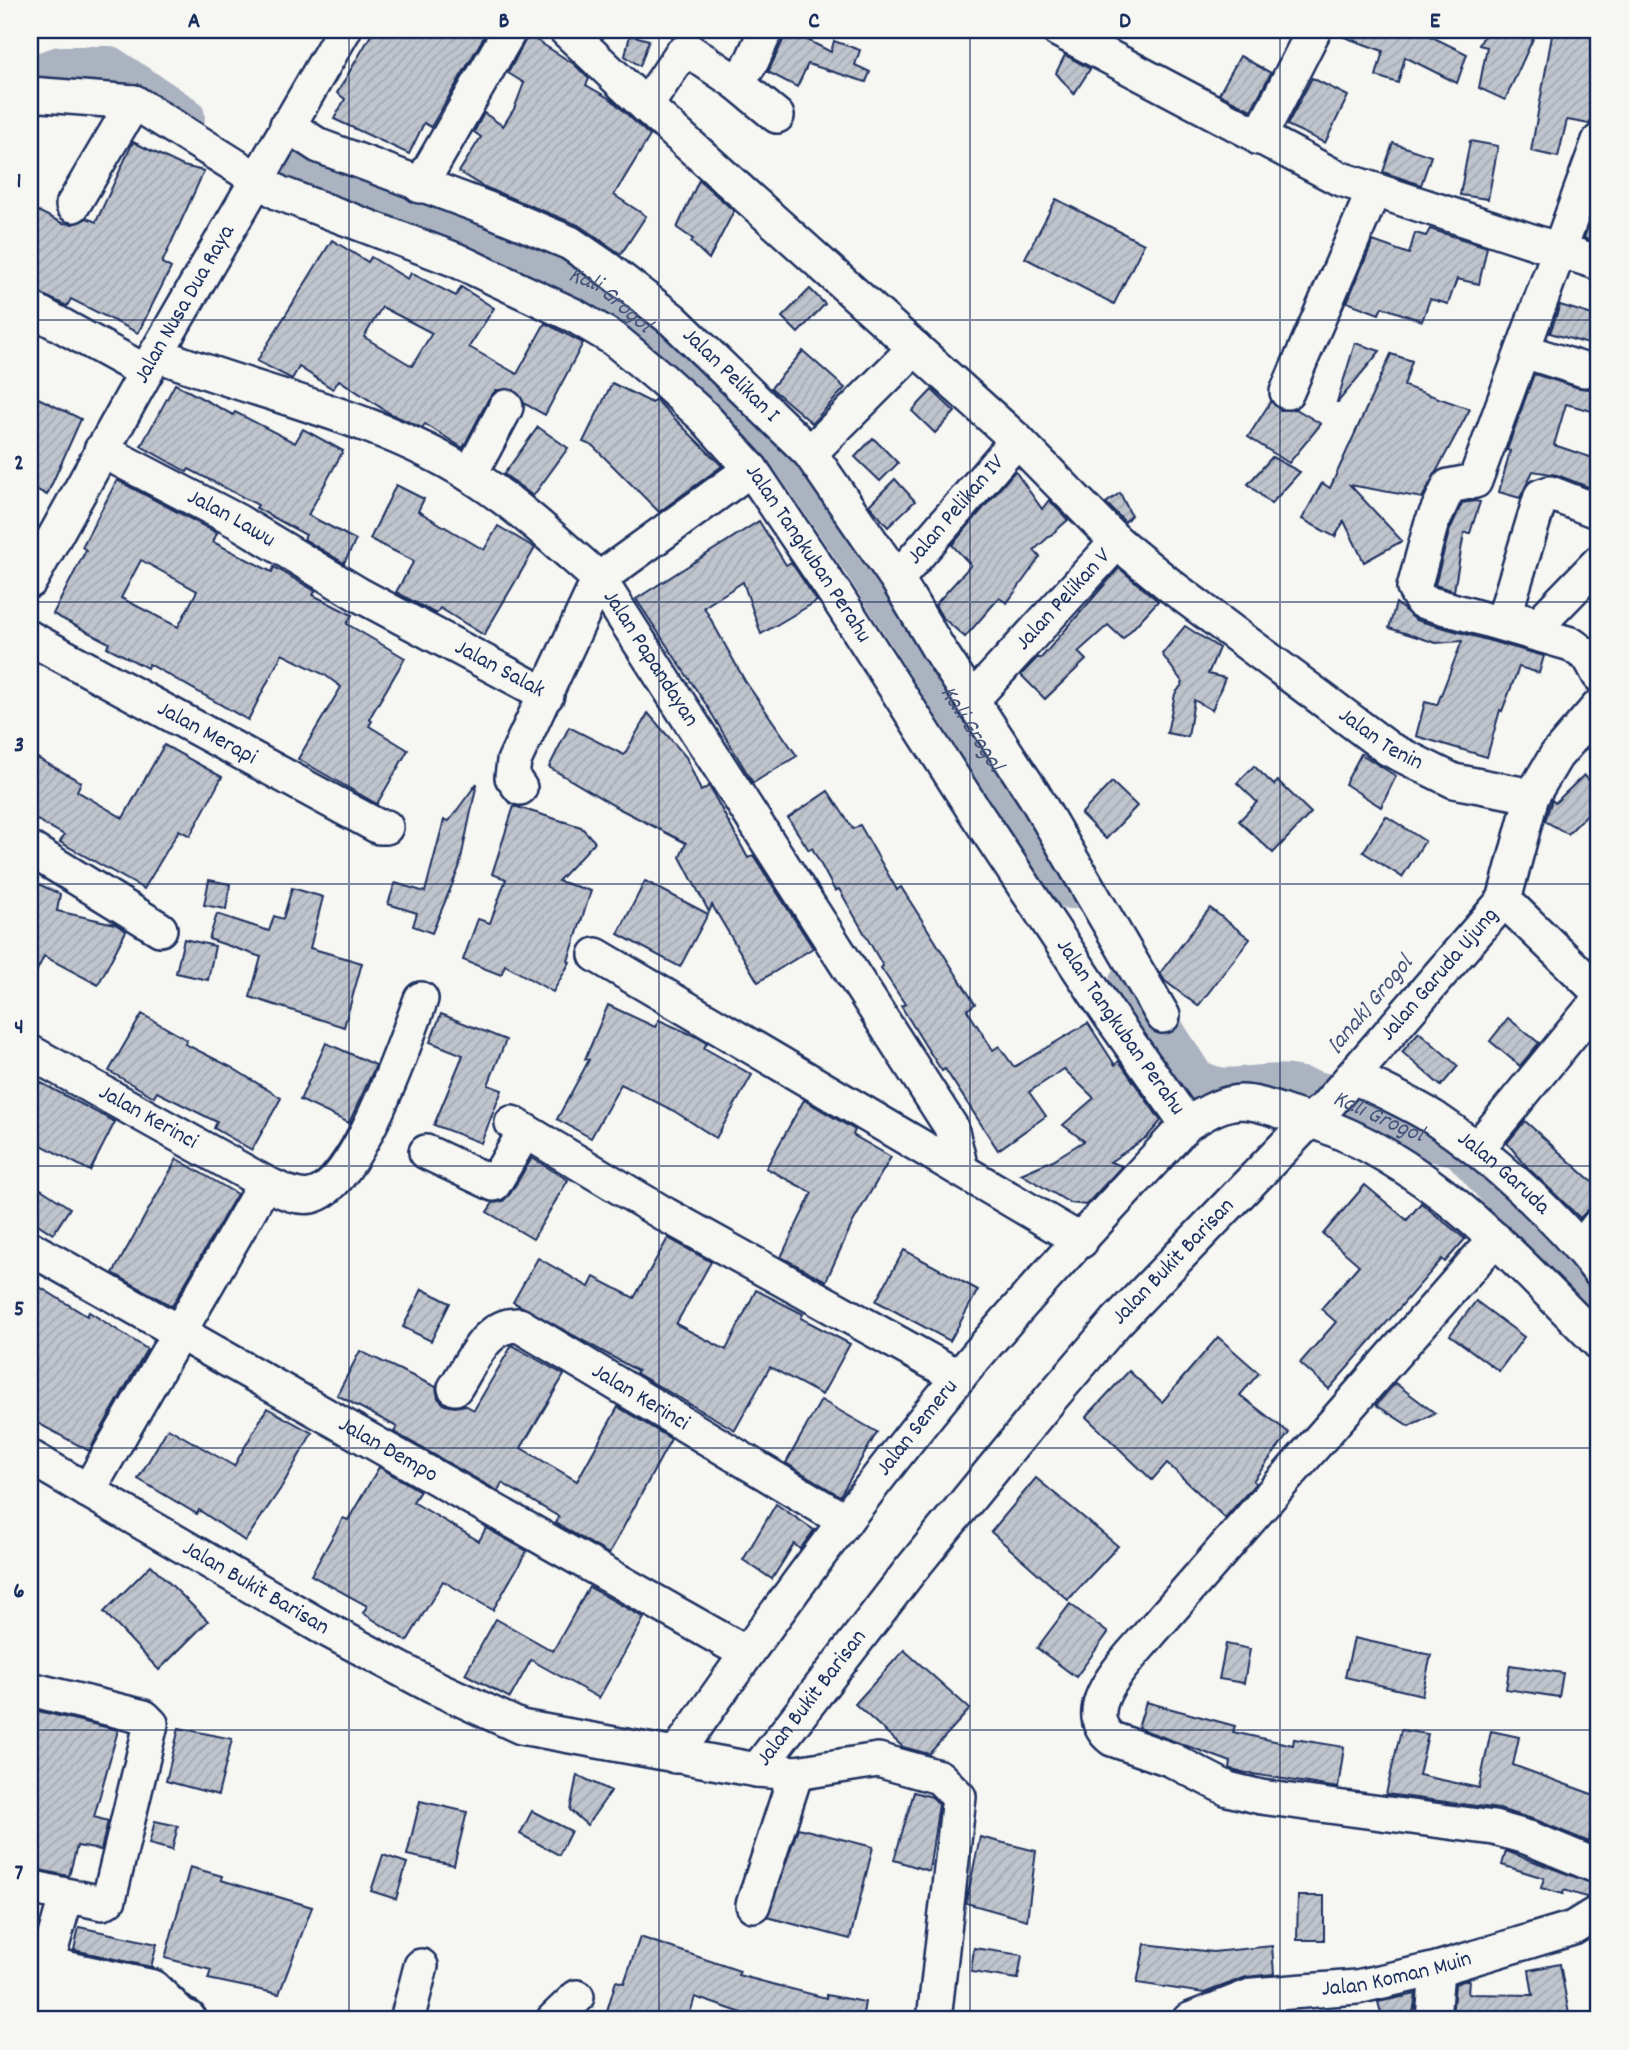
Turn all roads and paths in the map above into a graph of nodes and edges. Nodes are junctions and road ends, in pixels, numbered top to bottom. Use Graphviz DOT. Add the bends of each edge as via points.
graph roads {
  1 [pos="344,30"];
  2 [pos="510,30"];
  3 [pos="566,30"];
  4 [pos="766,30"];
  5 [pos="1058,30"];
  6 [pos="1314,30"];
  7 [pos="1098,38"];
  8 [pos="737,83"];
  9 [pos="30,94"];
  10 [pos="134,102"];
  11 [pos="646,106"];
  12 [pos="777,116"];
  13 [pos="287,125"];
  14 [pos="1259,138"];
  15 [pos="1599,141"];
  16 [pos="255,181"];
  17 [pos="420,186"];
  18 [pos="1374,190"];
  19 [pos="72,205"];
  20 [pos="1559,251"];
  21 [pos="1599,263"];
  22 [pos="30,307"];
  23 [pos="915,348"];
  24 [pos="1524,351"];
  25 [pos="151,363"];
  26 [pos="1584,370"];
  27 [pos="1287,391"];
  28 [pos="506,407"];
  29 [pos="1017,440"];
  30 [pos="102,450"];
  31 [pos="810,453"];
  32 [pos="751,469"];
  33 [pos="470,475"];
  34 [pos="1599,512"];
  35 [pos="1117,542"];
  36 [pos="1599,562"];
  37 [pos="599,579"];
  38 [pos="897,579"];
  39 [pos="30,581"];
  40 [pos="358,594"];
  41 [pos="30,638"];
  42 [pos="1599,675"];
  43 [pos="547,695"];
  44 [pos="972,700"];
  45 [pos="1599,706"];
  46 [pos="520,788"];
  47 [pos="1532,796"];
  48 [pos="386,827"];
  49 [pos="30,849"];
  50 [pos="1504,901"];
  51 [pos="160,929"];
  52 [pos="596,955"];
  53 [pos="1599,992"];
  54 [pos="421,999"];
  55 [pos="1599,1000"];
  56 [pos="1163,1016"];
  57 [pos="30,1052"];
  58 [pos="1351,1078"];
  59 [pos="1317,1114"];
  60 [pos="1187,1124"];
  61 [pos="1483,1142"];
  62 [pos="426,1152"];
  63 [pos="961,1169"];
  64 [pos="265,1183"];
  65 [pos="1495,1239"];
  66 [pos="1081,1241"];
  67 [pos="30,1248"];
  68 [pos="1593,1248"];
  69 [pos="177,1334"];
  70 [pos="1599,1343"];
  71 [pos="958,1377"];
  72 [pos="455,1388"];
  73 [pos="30,1457"];
  74 [pos="88,1491"];
  75 [pos="845,1521"];
  76 [pos="746,1653"];
  77 [pos="30,1689"];
  78 [pos="675,1756"];
  79 [pos="757,1770"];
  80 [pos="796,1773"];
  81 [pos="1599,1867"];
  82 [pos="30,1887"];
  83 [pos="66,1897"];
  84 [pos="753,1905"];
  85 [pos="1599,1912"];
  86 [pos="421,1966"];
  87 [pos="1437,1969"];
  88 [pos="35,1974"];
  89 [pos="577,1997"];
  90 [pos="185,2020"];
  91 [pos="407,2020"];
  92 [pos="553,2020"];
  93 [pos="934,2020"];
  94 [pos="1189,2020"];
  95 [pos="1433,2020"];
  1 -- 13 [label="street, Jalan Nusa Dua Raya"];
  2 -- 17 [label="street"];
  3 -- 11 [label="street, Jalan Tenin"];
  4 -- 8 [label="street"];
  5 -- 7 [label="street"];
  6 -- 14 [label="street"];
  7 -- 14 [label="street"];
  8 -- 11 [label="street" via="685,51"];
  8 -- 12 [label="street"];
  9 -- 10 [label="street"];
  10 -- 16 [label="street, Jalan Tangkuban Perahu"];
  10 -- 19 [label="street"];
  11 -- 23 [label="street, Jalan Tenin"];
  13 -- 16 [label="street, Jalan Nusa Dua Raya"];
  13 -- 17 [label="street, Jalan Pelikan I" via="311,142"];
  14 -- 18 [label="street" via="1338,178"];
  15 -- 20 [label="street"];
  16 -- 25 [label="street, Jalan Nusa Dua Raya"];
  16 -- 32 [label="street, Jalan Tangkuban Perahu" via="456,260 575,316 614,339 662,379"];
  17 -- 31 [label="street, Jalan Pelikan I" via="532,226 605,267 673,320"];
  18 -- 20 [label="street"];
  18 -- 27 [label="street"];
  20 -- 21 [label="street"];
  20 -- 24 [label="street"];
  22 -- 25 [label="street, Jalan Papandayan"];
  23 -- 29 [label="street, Jalan Tenin"];
  23 -- 31 [label="street"];
  24 -- 26 [label="street"];
  24 -- 42 [label="street" via="1475,481 1452,483 1431,525 1414,588 1421,601 1571,644 1590,658"];
  25 -- 30 [label="street, Jalan Nusa Dua Raya"];
  25 -- 33 [label="street, Jalan Papandayan" via="344,419"];
  28 -- 33 [label="street"];
  29 -- 35 [label="street, Jalan Tenin"];
  29 -- 38 [label="street, Jalan Pelikan IV"];
  30 -- 39 [label="street, Jalan Nusa Dua Raya"];
  30 -- 40 [label="street, Jalan Lawu" via="237,521"];
  31 -- 38 [label="street, Jalan Pelikan I"];
  32 -- 37 [label="street, Jalan Salak"];
  32 -- 60 [label="street, Jalan Tangkuban Perahu" via="1111,1017"];
  33 -- 37 [label="street, Jalan Papandayan"];
  34 -- 36 [label="street" via="1550,493 1541,496 1505,614 1538,625"];
  35 -- 44 [label="street, Jalan Pelikan V"];
  35 -- 47 [label="street, Jalan Tenin" via="1408,760 1454,781"];
  37 -- 43 [label="street, Jalan Salak"];
  37 -- 63 [label="street, Jalan Papandayan" via="951,1127"];
  38 -- 44 [label="street, Jalan Pelikan I"];
  40 -- 43 [label="street, Jalan Salak"];
  41 -- 48 [label="street, Jalan Merapi"];
  43 -- 46 [label="street" via="514,761 512,777"];
  44 -- 56 [label="street, Jalan Pelikan I" via="1034,794"];
  45 -- 47 [label="street, Jalan Garuda Ujung" via="1556,756"];
  47 -- 50 [label="street, Jalan Garuda Ujung"];
  49 -- 51 [label="street"];
  50 -- 53 [label="street"];
  50 -- 58 [label="street, Jalan Garuda Ujung"];
  52 -- 63 [label="street"];
  54 -- 64 [label="street, Jalan Kerinci" via="372,1122 335,1178 322,1192 302,1197"];
  55 -- 61 [label="street"];
  57 -- 64 [label="street, Jalan Kerinci"];
  58 -- 59 [label="street, Jalan Garuda Ujung"];
  58 -- 61 [label="street, Jalan Garuda"];
  59 -- 60 [label="street" via="1240,1102 1214,1108"];
  59 -- 65 [label="street" via="1416,1171"];
  59 -- 79 [label="street, Jalan Bukit Barisan" via="1116,1322 1051,1398 909,1572"];
  60 -- 66 [label="street, Jalan Semeru"];
  61 -- 68 [label="street, Jalan Garuda"];
  62 -- 71 [label="street" via="494,1184 519,1127 666,1215"];
  63 -- 66 [label="street"];
  64 -- 69 [label="street"];
  65 -- 70 [label="street"];
  65 -- 81 [label="street" via="1151,1632 1106,1689 1098,1721 1112,1738 1172,1760 1228,1789 1494,1828"];
  66 -- 71 [label="street, Jalan Semeru"];
  67 -- 69 [label="street, Jalan Dempo"];
  69 -- 74 [label="street"];
  69 -- 76 [label="street, Jalan Dempo"];
  71 -- 75 [label="street, Jalan Semeru"];
  72 -- 75 [label="street, Jalan Kerinci" via="491,1334 501,1327 519,1325"];
  73 -- 74 [label="street, Jalan Bukit Barisan"];
  74 -- 78 [label="street, Jalan Bukit Barisan" via="320,1626 486,1712 521,1727"];
  75 -- 76 [label="street, Jalan Semeru"];
  76 -- 78 [label="street, Jalan Semeru"];
  77 -- 83 [label="street" via="144,1717 151,1724 109,1899 102,1903"];
  78 -- 79 [label="street, Jalan Bukit Barisan"];
  79 -- 80 [label="street"];
  80 -- 84 [label="street"];
  80 -- 93 [label="street" via="878,1760 939,1777 959,1797"];
  82 -- 83 [label="street"];
  83 -- 88 [label="street"];
  85 -- 87 [label="street, Jalan Koman Muin" via="1573,1928"];
  86 -- 91 [label="street"];
  87 -- 94 [label="street, Jalan Koman Muin" via="1357,1986 1253,1995"];
  87 -- 95 [label="street"];
  88 -- 90 [label="main road" via="151,1989"];
  89 -- 92 [label="street"];
}
